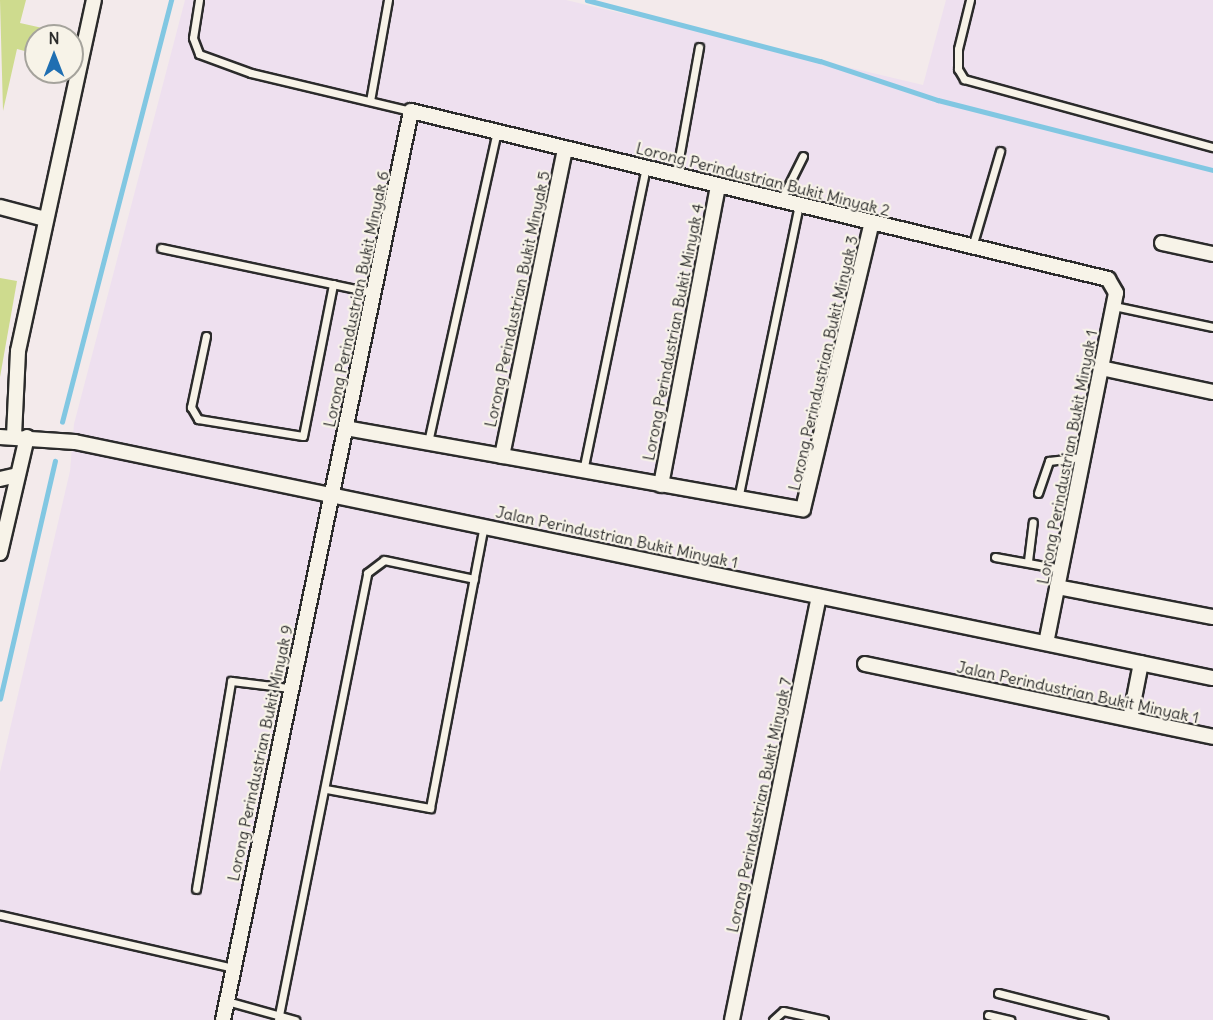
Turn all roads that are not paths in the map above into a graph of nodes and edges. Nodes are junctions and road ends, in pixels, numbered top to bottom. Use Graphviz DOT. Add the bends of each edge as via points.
graph roads {
  1 [pos="94,0"];
  2 [pos="199,0"];
  3 [pos="388,0"];
  4 [pos="970,0"];
  5 [pos="699,47"];
  6 [pos="370,101"];
  7 [pos="411,111"];
  8 [pos="496,131"];
  9 [pos="1213,147"];
  10 [pos="565,148"];
  11 [pos="1000,151"];
  12 [pos="803,156"];
  13 [pos="646,168"];
  14 [pos="676,175"];
  15 [pos="718,185"];
  16 [pos="781,200"];
  17 [pos="799,205"];
  18 [pos="0,207"];
  19 [pos="45,219"];
  20 [pos="872,222"];
  21 [pos="1162,243"];
  22 [pos="972,247"];
  23 [pos="161,248"];
  24 [pos="1213,254"];
  25 [pos="1108,279"];
  26 [pos="333,284"];
  27 [pos="374,293"];
  28 [pos="1113,306"];
  29 [pos="1213,327"];
  30 [pos="206,336"];
  31 [pos="1101,368"];
  32 [pos="1213,392"];
  33 [pos="346,428"];
  34 [pos="14,437"];
  35 [pos="428,443"];
  36 [pos="502,456"];
  37 [pos="1083,457"];
  38 [pos="583,471"];
  39 [pos="18,475"];
  40 [pos="0,479"];
  41 [pos="661,484"];
  42 [pos="1038,493"];
  43 [pos="333,494"];
  44 [pos="738,499"];
  45 [pos="1033,522"];
  46 [pos="484,526"];
  47 [pos="0,553"];
  48 [pos="995,557"];
  49 [pos="1028,561"];
  50 [pos="1061,569"];
  51 [pos="474,579"];
  52 [pos="1058,587"];
  53 [pos="819,597"];
  54 [pos="1213,617"];
  55 [pos="1046,642"];
  56 [pos="1141,663"];
  57 [pos="865,664"];
  58 [pos="1213,678"];
  59 [pos="289,688"];
  60 [pos="1130,719"];
  61 [pos="1213,737"];
  62 [pos="326,789"];
  63 [pos="196,889"];
  64 [pos="0,915"];
  65 [pos="234,968"];
  66 [pos="998,993"];
  67 [pos="226,1001"];
  68 [pos="988,1016"];
  69 [pos="278,1017"];
  70 [pos="223,1020"];
  71 [pos="295,1020"];
  72 [pos="732,1020"];
  73 [pos="773,1020"];
  74 [pos="824,1020"];
  75 [pos="1010,1020"];
  76 [pos="1104,1020"];
  1 -- 19 [label="street"];
  2 -- 6 [label="lane" via="193,38 200,54"];
  3 -- 6 [label="lane"];
  4 -- 9 [label="lane" via="958,49 958,69 964,79"];
  5 -- 14 [label="lane"];
  6 -- 7 [label="lane"];
  7 -- 8 [label="street, Lorong Perindustrian Bukit Minyak 2"];
  7 -- 27 [label="street, Lorong Perindustrian Bukit Minyak 6"];
  8 -- 10 [label="street, Lorong Perindustrian Bukit Minyak 2"];
  8 -- 35 [label="lane"];
  10 -- 13 [label="street, Lorong Perindustrian Bukit Minyak 2"];
  10 -- 36 [label="street, Lorong Perindustrian Bukit Minyak 5"];
  11 -- 22 [label="lane"];
  12 -- 16 [label="lane"];
  13 -- 14 [label="street, Lorong Perindustrian Bukit Minyak 2"];
  13 -- 38 [label="lane"];
  14 -- 15 [label="street, Lorong Perindustrian Bukit Minyak 2"];
  15 -- 16 [label="street, Lorong Perindustrian Bukit Minyak 2"];
  15 -- 41 [label="street, Lorong Perindustrian Bukit Minyak 4"];
  16 -- 17 [label="street, Lorong Perindustrian Bukit Minyak 2"];
  17 -- 20 [label="street, Lorong Perindustrian Bukit Minyak 2"];
  17 -- 44 [label="lane"];
  18 -- 19 [label="street"];
  19 -- 34 [label="street" via="18,351"];
  20 -- 22 [label="street, Lorong Perindustrian Bukit Minyak 2"];
  20 -- 44 [label="street, Lorong Perindustrian Bukit Minyak 3" via="803,510"];
  21 -- 24 [label="street"];
  22 -- 25 [label="street, Lorong Perindustrian Bukit Minyak 2"];
  23 -- 26 [label="lane"];
  25 -- 28 [label="street, Lorong Perindustrian Bukit Minyak 1" via="1116,293"];
  26 -- 27 [label="lane"];
  26 -- 30 [label="lane" via="303,436 198,419 191,407"];
  27 -- 33 [label="street, Lorong Perindustrian Bukit Minyak 6"];
  28 -- 29 [label="lane"];
  28 -- 31 [label="street, Lorong Perindustrian Bukit Minyak 1"];
  31 -- 32 [label="street"];
  31 -- 37 [label="street, Lorong Perindustrian Bukit Minyak 1"];
  33 -- 35 [label="street"];
  33 -- 43 [label="street, Lorong Perindustrian Bukit Minyak 6"];
  34 -- 39 [label="street"];
  34 -- 43 [label="street, Jalan Perindustrian Bukit Minyak 1"];
  35 -- 36 [label="street"];
  36 -- 38 [label="street"];
  37 -- 42 [label="lane" via="1049,461"];
  37 -- 50 [label="street, Lorong Perindustrian Bukit Minyak 1"];
  38 -- 41 [label="street"];
  39 -- 40 [label="street"];
  39 -- 47 [label="street"];
  41 -- 44 [label="street"];
  43 -- 46 [label="street, Jalan Perindustrian Bukit Minyak 1"];
  43 -- 59 [label="street, Lorong Perindustrian Bukit Minyak 9"];
  45 -- 49 [label="lane"];
  46 -- 51 [label="lane"];
  46 -- 53 [label="street, Jalan Perindustrian Bukit Minyak 1"];
  48 -- 49 [label="lane"];
  49 -- 50 [label="lane"];
  50 -- 52 [label="street, Lorong Perindustrian Bukit Minyak 1"];
  51 -- 62 [label="lane" via="384,560 367,573"];
  51 -- 62 [label="lane" via="430,808"];
  52 -- 54 [label="street"];
  52 -- 55 [label="street, Lorong Perindustrian Bukit Minyak 1"];
  53 -- 55 [label="street, Jalan Perindustrian Bukit Minyak 1"];
  53 -- 72 [label="street, Lorong Perindustrian Bukit Minyak 7"];
  55 -- 56 [label="street, Jalan Perindustrian Bukit Minyak 1"];
  56 -- 58 [label="street, Jalan Perindustrian Bukit Minyak 1"];
  56 -- 60 [label="street"];
  57 -- 60 [label="street, Jalan Perindustrian Bukit Minyak 1"];
  59 -- 63 [label="lane" via="231,681"];
  59 -- 65 [label="street, Lorong Perindustrian Bukit Minyak 9"];
  60 -- 61 [label="street, Jalan Perindustrian Bukit Minyak 1"];
  62 -- 69 [label="lane"];
  64 -- 65 [label="lane"];
  65 -- 67 [label="street, Lorong Perindustrian Bukit Minyak 9"];
  66 -- 76 [label="lane"];
  67 -- 69 [label="lane"];
  67 -- 70 [label="street, Lorong Perindustrian Bukit Minyak 9"];
  68 -- 75 [label="lane"];
  69 -- 71 [label="lane"];
  73 -- 74 [label="lane" via="783,1011"];
}
